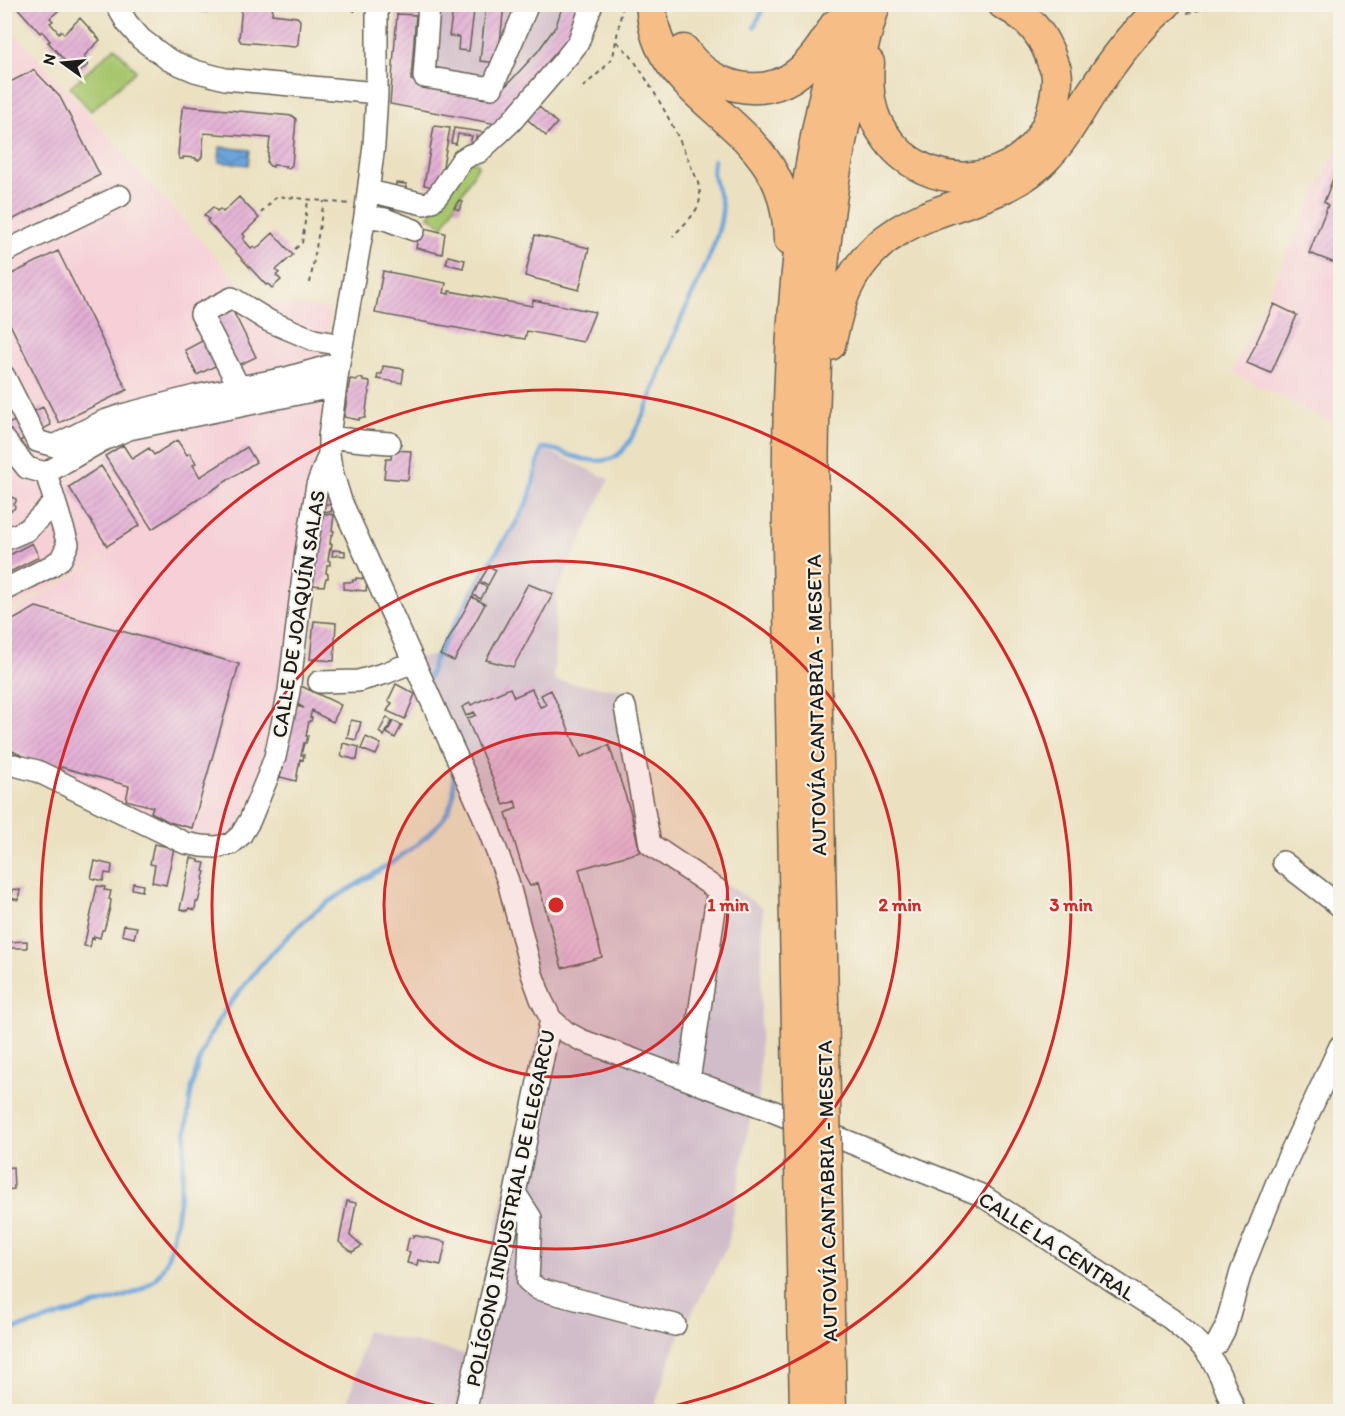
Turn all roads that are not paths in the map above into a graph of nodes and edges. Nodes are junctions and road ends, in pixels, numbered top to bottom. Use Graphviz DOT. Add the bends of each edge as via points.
graph roads {
  1 [pos="116,4"];
  2 [pos="377,4"];
  3 [pos="429,4"];
  4 [pos="528,4"];
  5 [pos="592,4"];
  6 [pos="651,4"];
  7 [pos="672,4"];
  8 [pos="1003,4"];
  9 [pos="1166,4"];
  10 [pos="862,5"];
  11 [pos="377,93"];
  12 [pos="120,196"];
  13 [pos="367,204"];
  14 [pos="414,230"];
  15 [pos="4,252"];
  16 [pos="791,341"];
  17 [pos="341,354"];
  18 [pos="4,376"];
  19 [pos="336,386"];
  20 [pos="239,387"];
  21 [pos="9,391"];
  22 [pos="4,439"];
  23 [pos="390,443"];
  24 [pos="329,445"];
  25 [pos="813,448"];
  26 [pos="46,473"];
  27 [pos="55,502"];
  28 [pos="4,540"];
  29 [pos="4,590"];
  30 [pos="413,662"];
  31 [pos="319,682"];
  32 [pos="625,707"];
  33 [pos="4,765"];
  34 [pos="1283,862"];
  35 [pos="1341,906"];
  36 [pos="551,1019"];
  37 [pos="1341,1046"];
  38 [pos="689,1080"];
  39 [pos="812,1092"];
  40 [pos="767,1109"];
  41 [pos="813,1167"];
  42 [pos="515,1193"];
  43 [pos="675,1325"];
  44 [pos="1207,1352"];
  45 [pos="470,1407"];
  46 [pos="805,1412"];
  47 [pos="831,1412"];
  48 [pos="1235,1412"];
  1 -- 11 [label="street" via="141,39 169,60 195,71 225,79"];
  2 -- 11 [label="street, CALLE DE JOAQUÍN SALAS"];
  3 -- 4 [label="street" via="424,76 492,88"];
  5 -- 13 [label="street" via="578,43 567,57 493,140 462,160 432,201"];
  6 -- 16 [label="highway" via="657,38 669,60 752,145 778,183 789,237"];
  7 -- 10 [label="highway" via="675,34 694,64 720,82 759,89 786,81 804,68"];
  8 -- 10 [label="highway" via="1026,19 1044,41 1056,69 1054,102 1040,138 1020,159 998,172 960,178 935,173 911,162 879,126 868,80 870,48"];
  9 -- 25 [label="highway" via="1124,47 1065,134 1038,165 1006,188 911,222 863,262 846,292 828,351"];
  10 -- 16 [label="highway, AUTOVÍA CANTABRIA - MESETA" via="825,91 796,268"];
  10 -- 25 [label="highway, AUTOVÍA CANTABRIA - MESETA" via="862,52 827,230"];
  11 -- 13 [label="street, CALLE DE JOAQUÍN SALAS"];
  12 -- 15 [label="street"];
  13 -- 14 [label="street" via="385,219"];
  13 -- 17 [label="street, CALLE DE JOAQUÍN SALAS"];
  16 -- 39 [label="highway, AUTOVÍA CANTABRIA - MESETA" via="787,555"];
  17 -- 19 [label="street, CALLE DE JOAQUÍN SALAS"];
  17 -- 20 [label="street" via="286,378"];
  17 -- 20 [label="street" via="269,321 232,298 201,314"];
  18 -- 21 [label="street"];
  19 -- 24 [label="street, CALLE DE JOAQUÍN SALAS"];
  19 -- 26 [label="street" via="129,429"];
  20 -- 21 [label="street" via="104,421 54,446 37,441"];
  22 -- 26 [label="street" via="27,468"];
  23 -- 24 [label="street"];
  24 -- 30 [label="street, CALLE DE JOAQUÍN SALAS" via="341,501"];
  24 -- 33 [label="street, CALLE DE JOAQUÍN SALAS" via="317,485 289,691 275,757 241,835 231,844 216,847 185,843 37,771"];
  25 -- 39 [label="highway, AUTOVÍA CANTABRIA - MESETA"];
  26 -- 27 [label="street"];
  27 -- 28 [label="street" via="27,530"];
  27 -- 29 [label="street" via="68,544 61,559"];
  30 -- 31 [label="street, CALLE DE JOAQUÍN SALAS" via="358,681"];
  30 -- 36 [label="street, POLÍGONO INDUSTRIAL DE ELEGARCU" via="483,815 508,881 532,974"];
  32 -- 38 [label="street" via="650,844 718,890"];
  34 -- 35 [label="street"];
  36 -- 38 [label="street, POLÍGONO INDUSTRIAL DE ELEGARCU" via="581,1040"];
  36 -- 42 [label="street, POLÍGONO INDUSTRIAL DE ELEGARCU"];
  37 -- 44 [label="street" via="1279,1177 1241,1272 1225,1329"];
  38 -- 40 [label="street, POLÍGONO INDUSTRIAL DE ELEGARCU"];
  39 -- 41 [label="highway, AUTOVÍA CANTABRIA - MESETA, bridge"];
  40 -- 44 [label="street, CALLE LA CENTRAL" via="981,1195 1171,1319"];
  41 -- 46 [label="highway, AUTOVÍA CANTABRIA - MESETA"];
  41 -- 47 [label="highway, AUTOVÍA CANTABRIA - MESETA"];
  42 -- 43 [label="street, POLÍGONO INDUSTRIAL DE ELEGARCU" via="531,1218 528,1281 538,1289"];
  42 -- 45 [label="street, POLÍGONO INDUSTRIAL DE ELEGARCU"];
  44 -- 48 [label="street, CALLE LA CENTRAL"];
}
